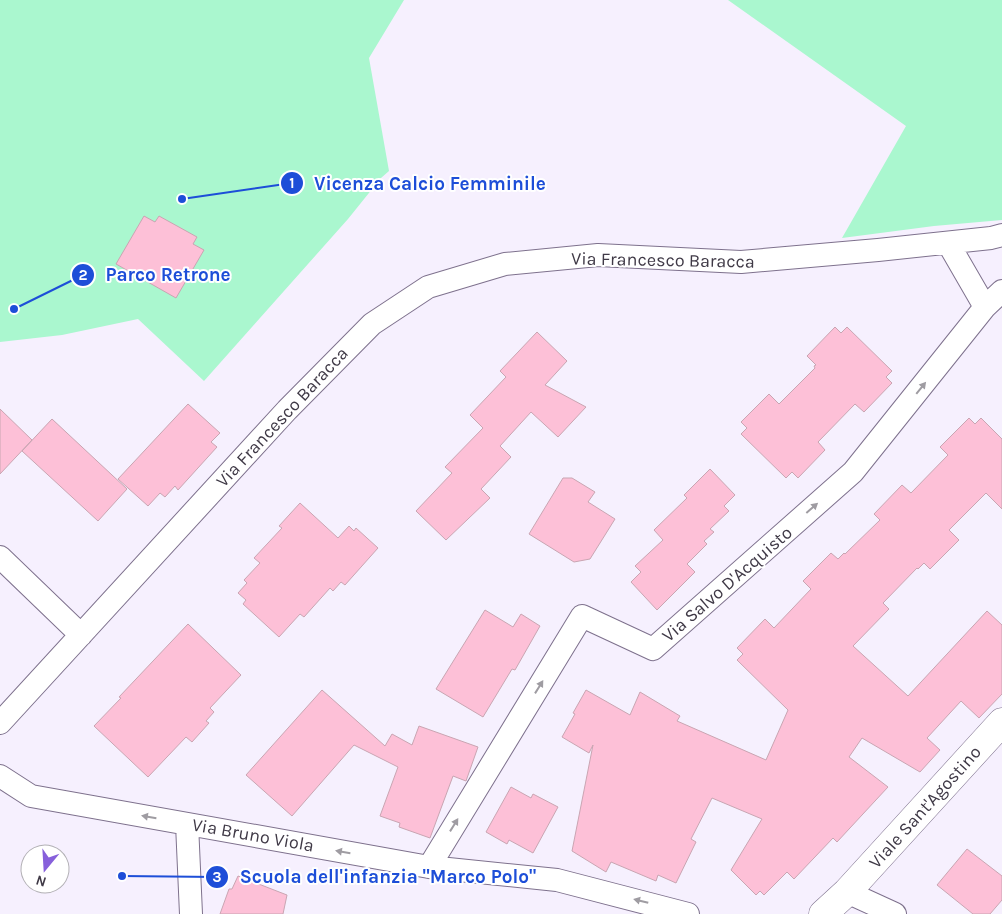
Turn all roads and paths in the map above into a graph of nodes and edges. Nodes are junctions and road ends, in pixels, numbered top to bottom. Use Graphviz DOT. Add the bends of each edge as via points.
graph roads {
  1 [pos="1002,235"];
  2 [pos="948,242"];
  3 [pos="1002,291"];
  4 [pos="985,307"];
  5 [pos="0,557"];
  6 [pos="81,634"];
  7 [pos="1002,722"];
  8 [pos="0,723"];
  9 [pos="0,776"];
  10 [pos="187,824"];
  11 [pos="429,867"];
  12 [pos="847,892"];
  13 [pos="191,914"];
  14 [pos="688,914"];
  15 [pos="823,914"];
  16 [pos="895,914"];
  1 -- 2 [label="street, Via Francesco Baracca"];
  2 -- 4 [label="street"];
  2 -- 6 [label="street, Via Francesco Baracca" via="741,262 598,255 505,264 428,287 366,330 287,410"];
  3 -- 4 [label="street"];
  11 -- 4 [label="street, Via Salvo D'Acquisto, one-way" via="582,616 653,648 853,472"];
  5 -- 6 [label="street"];
  6 -- 8 [label="street, Via Francesco Baracca"];
  7 -- 12 [label="main road, Viale Sant'Agostino"];
  10 -- 9 [label="street, Via Bruno Viola, one-way" via="31,796"];
  11 -- 10 [label="street, Via Bruno Viola, one-way"];
  10 -- 13 [label="street"];
  14 -- 11 [label="street, Via Bruno Viola, one-way" via="557,880"];
  12 -- 15 [label="main road, Viale Sant'Agostino"];
  12 -- 16 [label="street"];
}
